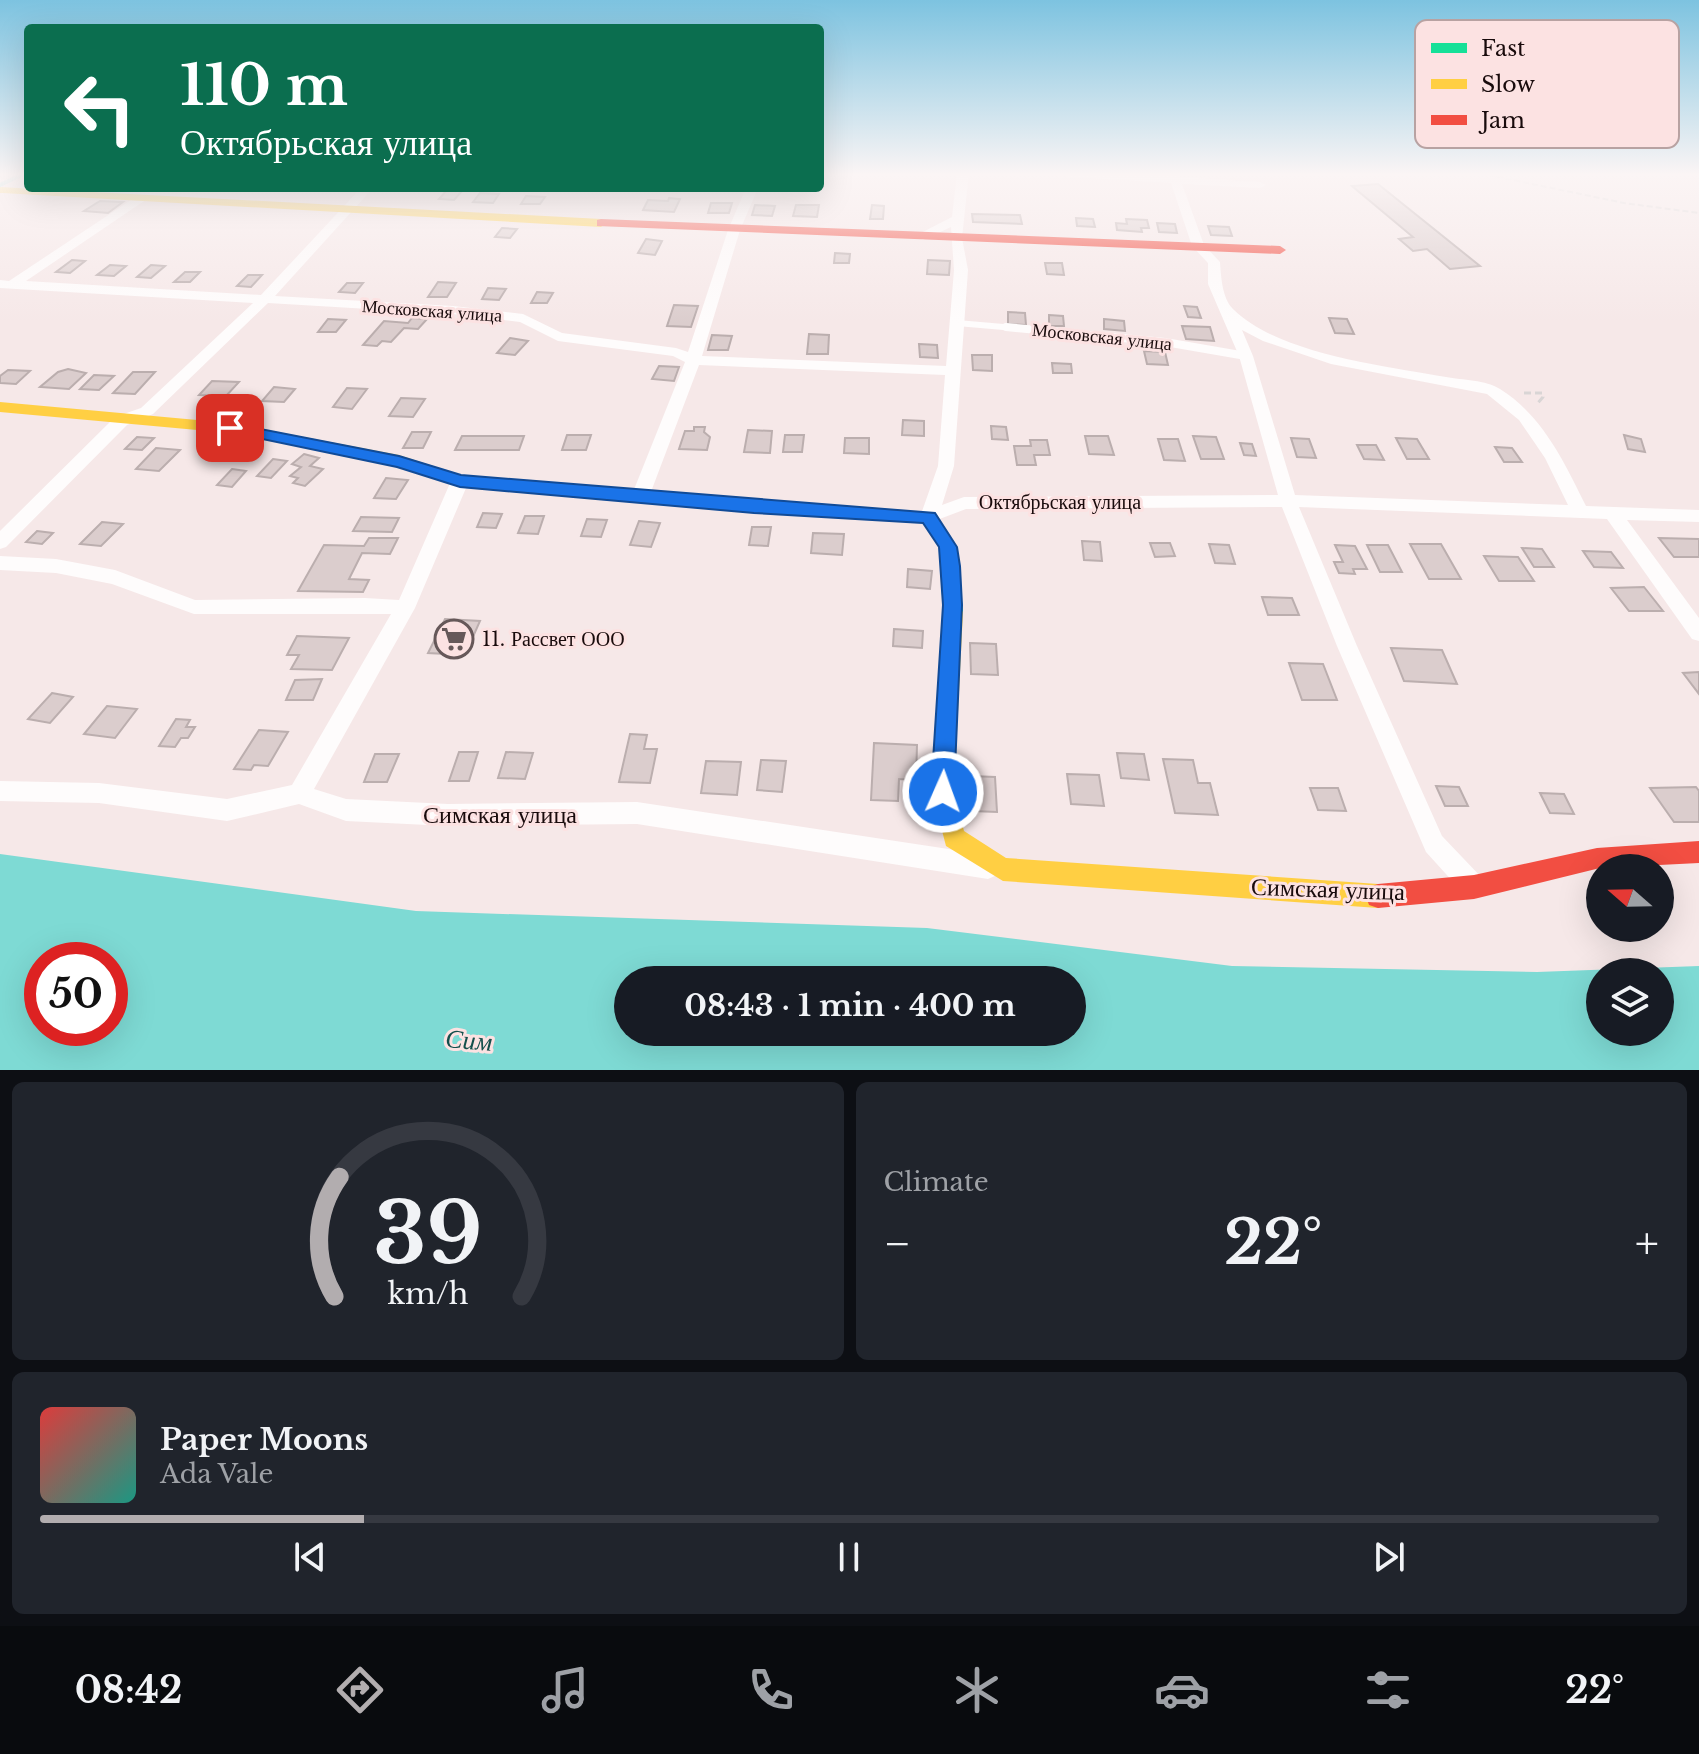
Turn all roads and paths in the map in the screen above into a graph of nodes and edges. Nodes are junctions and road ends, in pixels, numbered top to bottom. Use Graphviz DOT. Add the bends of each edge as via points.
graph roads {
  1 [pos="103,223"];
  2 [pos="333,223"];
  3 [pos="603,223"];
  4 [pos="737,223"];
  5 [pos="958,223"];
  6 [pos="1190,223"];
  7 [pos="957,228"];
  8 [pos="734,230"];
  9 [pos="1198,246"];
  10 [pos="1280,250"];
  11 [pos="5,285"];
  12 [pos="264,300"];
  13 [pos="1227,308"];
  14 [pos="957,323"];
  15 [pos="1246,356"];
  16 [pos="693,360"];
  17 [pos="954,371"];
  18 [pos="0,407"];
  19 [pos="132,417"];
  20 [pos="460,481"];
  21 [pos="640,497"];
  22 [pos="1288,501"];
  23 [pos="1581,513"];
  24 [pos="1613,514"];
  25 [pos="1699,516"];
  26 [pos="929,517"];
  27 [pos="0,542"];
  28 [pos="0,563"];
  29 [pos="405,608"];
  30 [pos="1699,633"];
  31 [pos="0,791"];
  32 [pos="299,794"];
  33 [pos="1699,852"];
  34 [pos="1003,869"];
  35 [pos="1474,887"];
  1 -- 11 [label="street"];
  2 -- 12 [label="street"];
  3 -- 8 [label="main road"];
  4 -- 8 [label="street"];
  5 -- 7 [label="street"];
  6 -- 9 [label="street"];
  7 -- 8 [label="main road" via="919,237"];
  7 -- 9 [label="main road"];
  7 -- 14 [label="street"];
  8 -- 16 [label="street"];
  9 -- 10 [label="main road"];
  9 -- 13 [label="street" via="1214,262 1215,284"];
  11 -- 12 [label="street, Московская улица"];
  12 -- 16 [label="street, Московская улица" via="523,318 558,337 676,352"];
  12 -- 19 [label="street" via="147,411"];
  13 -- 15 [label="street"];
  13 -- 23 [label="street" via="1268,338 1336,361 1492,390 1525,416"];
  14 -- 15 [label="lane, Московская улица" via="1165,342"];
  14 -- 17 [label="street"];
  15 -- 22 [label="street"];
  16 -- 17 [label="street, Московская улица"];
  16 -- 21 [label="street"];
  17 -- 26 [label="street" via="946,466"];
  18 -- 19 [label="main road, Октябрьская улица"];
  19 -- 20 [label="main road, Октябрьская улица" via="330,446"];
  19 -- 27 [label="street" via="121,421"];
  20 -- 21 [label="main road, Октябрьская улица"];
  20 -- 29 [label="street"];
  21 -- 26 [label="main road, Октябрьская улица"];
  22 -- 23 [label="street, Октябрьская улица"];
  22 -- 26 [label="street, Октябрьская улица" via="964,503"];
  22 -- 35 [label="street" via="1434,844"];
  23 -- 24 [label="street, Октябрьская улица"];
  24 -- 25 [label="street, Октябрьская улица"];
  24 -- 30 [label="street"];
  26 -- 34 [label="main road, Симская улица" via="948,547 953,605 943,792 954,838"];
  28 -- 29 [label="street" via="115,577 194,607"];
  29 -- 32 [label="street"];
  31 -- 32 [label="street" via="99,793 227,810"];
  32 -- 34 [label="street, Симская улица" via="346,810 637,813"];
  33 -- 35 [label="main road, Симская улица" via="1597,859"];
  34 -- 35 [label="main road, Симская улица" via="1377,896"];
}
